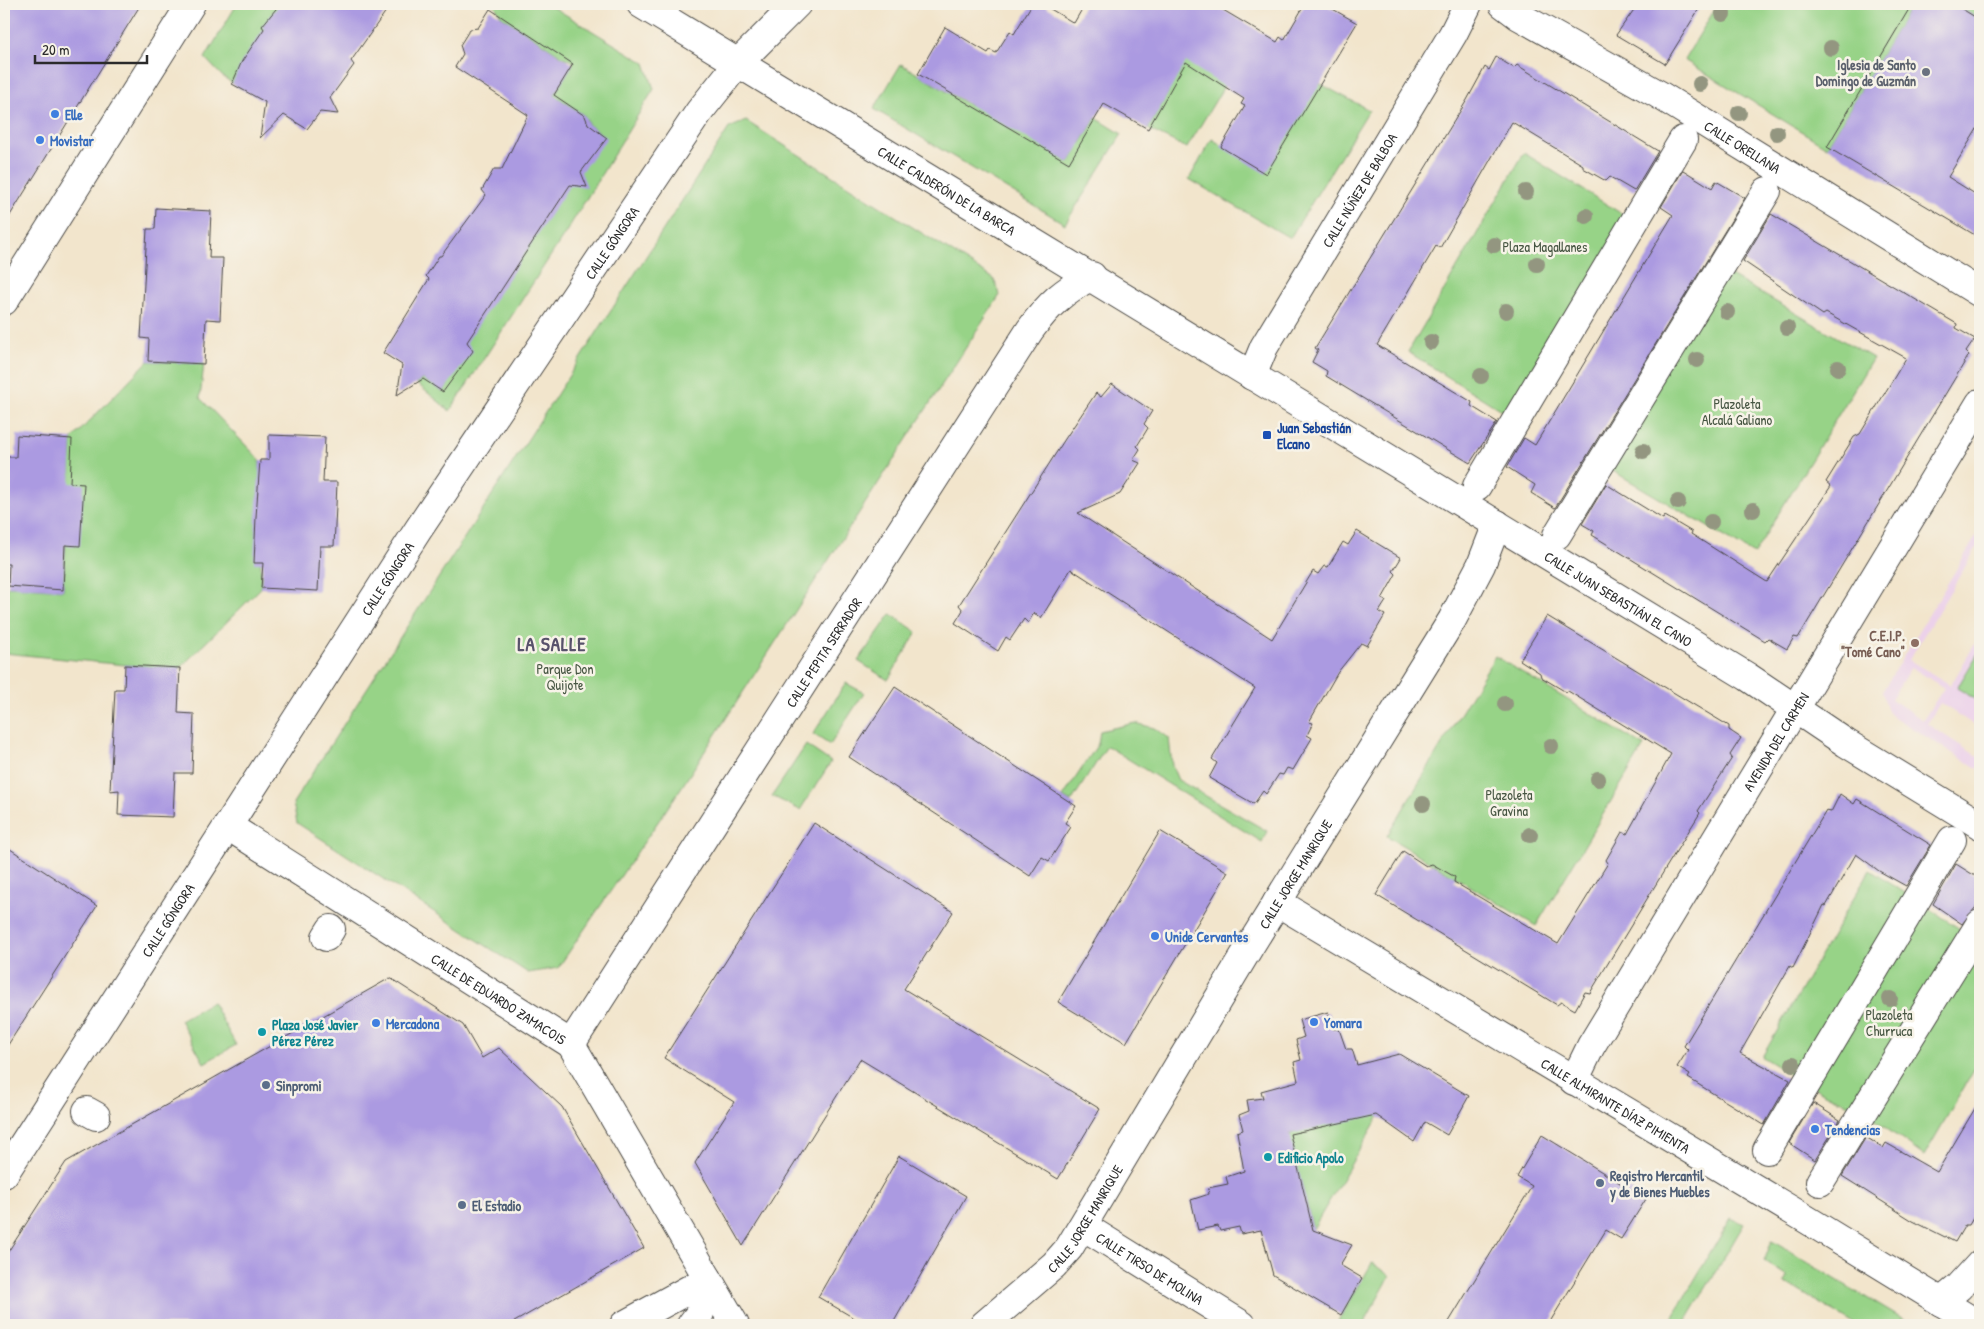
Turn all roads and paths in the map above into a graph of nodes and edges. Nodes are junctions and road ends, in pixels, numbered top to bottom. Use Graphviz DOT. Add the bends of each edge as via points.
graph roads {
  1 [pos="191,4"];
  2 [pos="641,4"];
  3 [pos="797,4"];
  4 [pos="1468,4"];
  5 [pos="1503,4"];
  6 [pos="738,63"];
  7 [pos="1683,140"];
  8 [pos="1767,191"];
  9 [pos="1092,276"];
  10 [pos="1980,292"];
  11 [pos="4,301"];
  12 [pos="1252,376"];
  13 [pos="1980,403"];
  14 [pos="1477,486"];
  15 [pos="1496,524"];
  16 [pos="1557,535"];
  17 [pos="1795,709"];
  18 [pos="1980,825"];
  19 [pos="228,826"];
  20 [pos="1952,840"];
  21 [pos="1277,902"];
  22 [pos="1980,924"];
  23 [pos="571,1044"];
  24 [pos="1574,1081"];
  25 [pos="1766,1150"];
  26 [pos="4,1174"];
  27 [pos="1820,1182"];
  28 [pos="1083,1226"];
  29 [pos="1980,1264"];
  30 [pos="708,1278"];
  31 [pos="1941,1302"];
  32 [pos="624,1325"];
  33 [pos="691,1325"];
  34 [pos="735,1325"];
  35 [pos="984,1325"];
  36 [pos="1242,1325"];
  37 [pos="1979,1325"];
  1 -- 11 [label="street"];
  2 -- 6 [label="street, CALLE CALDERÓN DE LA BARCA"];
  3 -- 6 [label="street, CALLE GÓNGORA"];
  4 -- 12 [label="street, CALLE NÚÑEZ DE BALBOA" via="1264,347"];
  5 -- 10 [label="street, CALLE ORELLANA" via="1658,94"];
  6 -- 9 [label="street, CALLE CALDERÓN DE LA BARCA"];
  6 -- 19 [label="street, CALLE GÓNGORA" via="699,112 418,530"];
  7 -- 14 [label="street"];
  8 -- 16 [label="street"];
  9 -- 12 [label="street, CALLE CALDERÓN DE LA BARCA"];
  9 -- 23 [label="street, CALLE PEPITA SERRADOR" via="1068,288 1046,307 1030,330"];
  12 -- 15 [label="street, CALLE JUAN SEBASTIÁN EL CANO"];
  13 -- 17 [label="street, AVENIDA DEL CARMEN"];
  15 -- 17 [label="street, CALLE JUAN SEBASTIÁN EL CANO"];
  15 -- 21 [label="street, CALLE JORGE MANRIQUE" via="1481,565 1452,620"];
  17 -- 18 [label="street, CALLE JUAN SEBASTIÁN EL CANO"];
  17 -- 24 [label="street, AVENIDA DEL CARMEN" via="1591,1046"];
  19 -- 23 [label="street, CALLE DE EDUARDO ZAMACOIS"];
  19 -- 26 [label="street, CALLE GÓNGORA"];
  20 -- 25 [label="street"];
  21 -- 24 [label="street, CALLE ALMIRANTE DÍAZ PIMIENTA"];
  21 -- 28 [label="street, CALLE JORGE MANRIQUE"];
  22 -- 27 [label="street"];
  23 -- 30 [label="street, CALLE DE EDUARDO ZAMACOIS"];
  24 -- 31 [label="street, CALLE ALMIRANTE DÍAZ PIMIENTA"];
  28 -- 35 [label="street, CALLE JORGE MANRIQUE" via="1054,1265"];
  28 -- 36 [label="street, CALLE TIRSO DE MOLINA"];
  29 -- 31 [label="street"];
  30 -- 32 [label="street"];
  30 -- 33 [label="street" via="700,1313"];
  30 -- 34 [label="street, CALLE DE EDUARDO ZAMACOIS"];
  31 -- 37 [label="street, CALLE ALMIRANTE DÍAZ PIMIENTA"];
}
